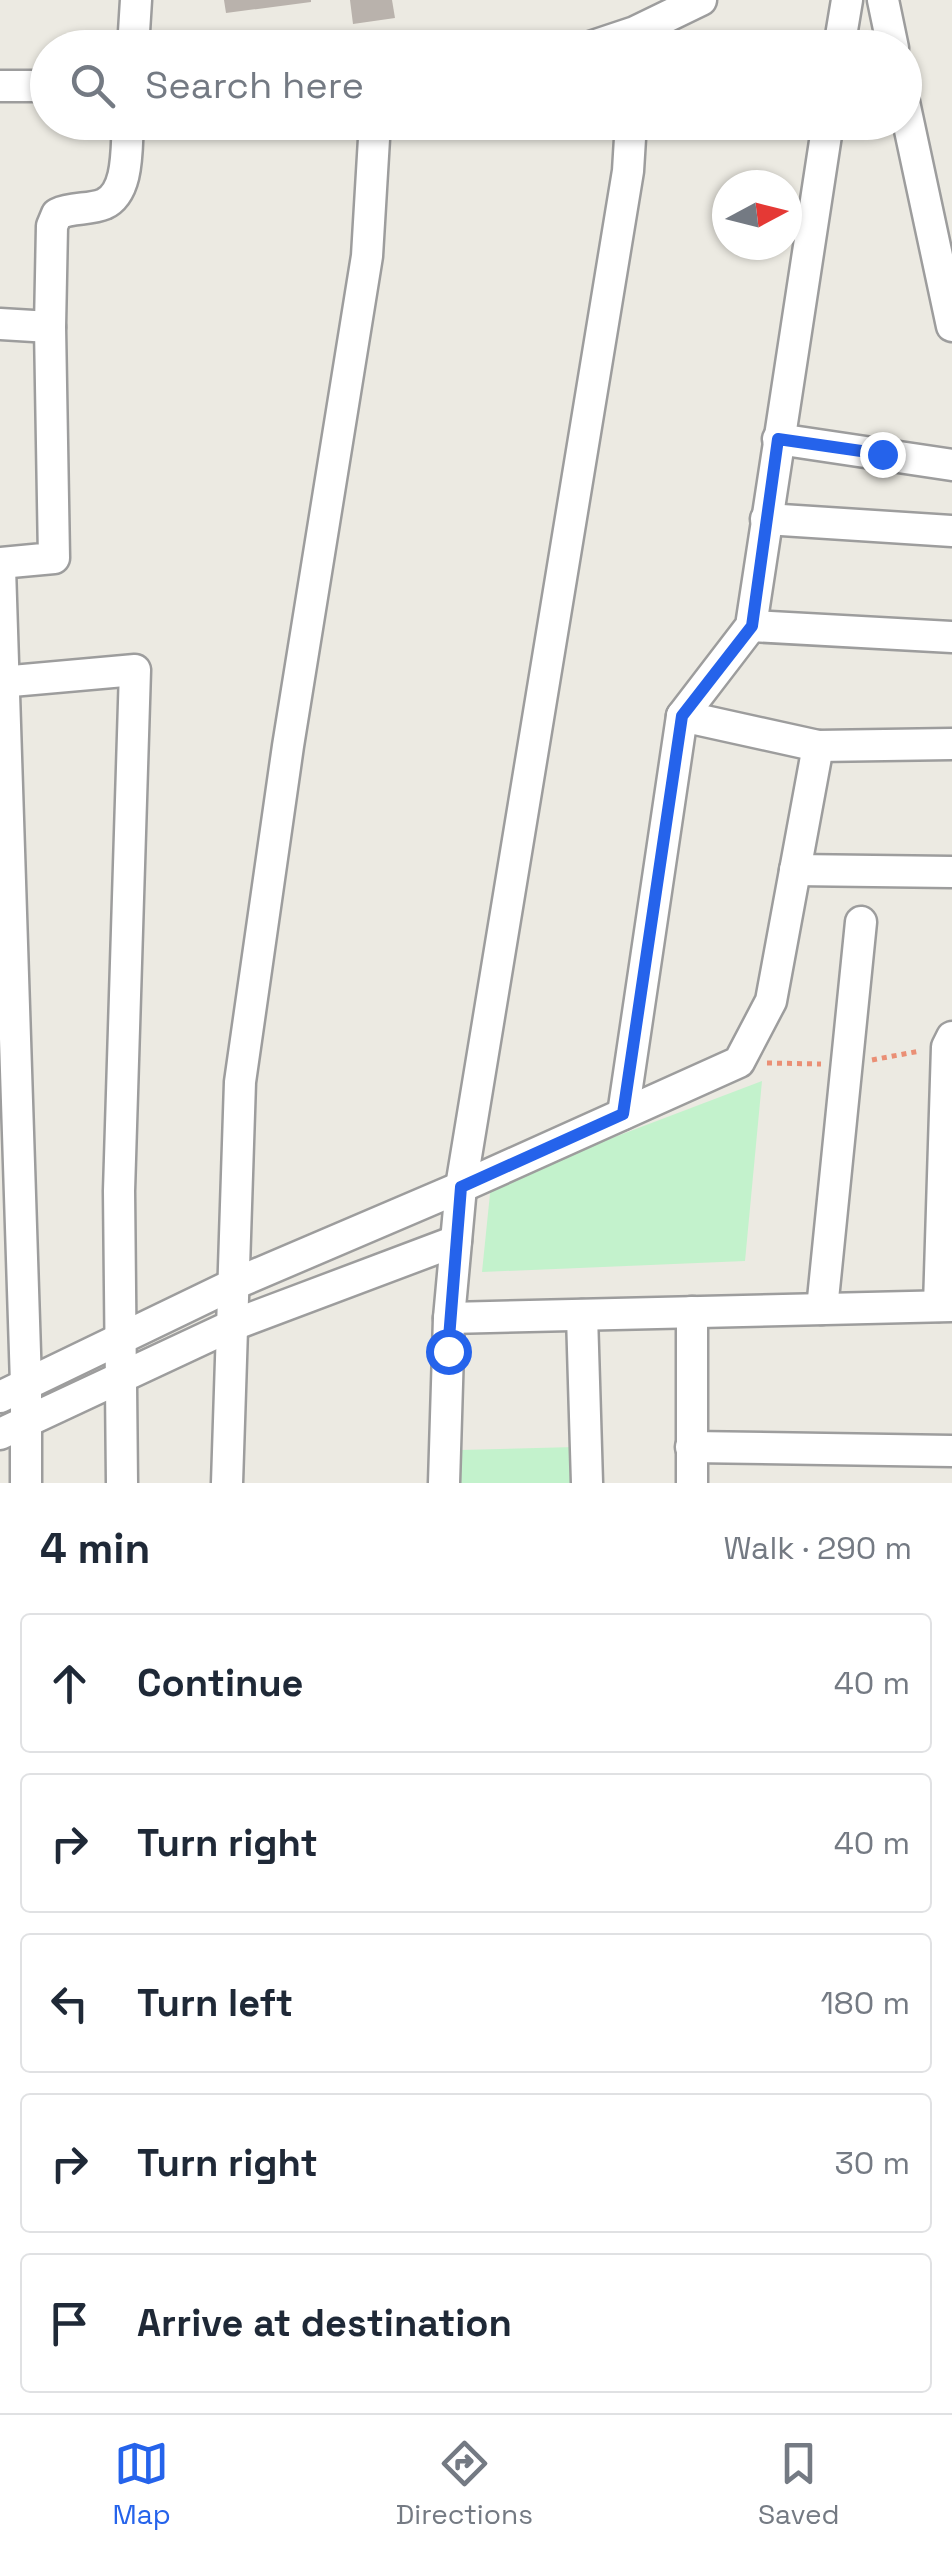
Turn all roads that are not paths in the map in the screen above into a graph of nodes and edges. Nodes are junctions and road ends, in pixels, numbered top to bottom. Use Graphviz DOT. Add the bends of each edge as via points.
graph roads {
  1 [pos="136,0"];
  2 [pos="701,0"];
  3 [pos="847,0"];
  4 [pos="883,0"];
  5 [pos="134,30"];
  6 [pos="652,30"];
  7 [pos="842,30"];
  8 [pos="889,30"];
  9 [pos="0,86"];
  10 [pos="30,86"];
  11 [pos="126,140"];
  12 [pos="374,140"];
  13 [pos="630,140"];
  14 [pos="825,140"];
  15 [pos="912,140"];
  16 [pos="0,324"];
  17 [pos="952,326"];
  18 [pos="50,327"];
  19 [pos="778,439"];
  20 [pos="952,464"];
  21 [pos="766,518"];
  22 [pos="952,531"];
  23 [pos="0,566"];
  24 [pos="752,626"];
  25 [pos="952,637"];
  26 [pos="2,682"];
  27 [pos="682,716"];
  28 [pos="952,744"];
  29 [pos="818,746"];
  30 [pos="795,870"];
  31 [pos="952,872"];
  32 [pos="861,922"];
  33 [pos="950,1042"];
  34 [pos="623,1114"];
  35 [pos="461,1187"];
  36 [pos="456,1240"];
  37 [pos="234,1284"];
  38 [pos="945,1306"];
  39 [pos="822,1309"];
  40 [pos="692,1312"];
  41 [pos="582,1315"];
  42 [pos="449,1318"];
  43 [pos="232,1325"];
  44 [pos="121,1337"];
  45 [pos="122,1378"];
  46 [pos="13,1390"];
  47 [pos="13,1427"];
  48 [pos="691,1447"];
  49 [pos="952,1451"];
  50 [pos="26,1483"];
  51 [pos="122,1483"];
  52 [pos="227,1483"];
  53 [pos="444,1483"];
  54 [pos="587,1483"];
  55 [pos="692,1483"];
  1 -- 5 [label="street"];
  2 -- 6 [label="street"];
  3 -- 7 [label="street"];
  4 -- 8 [label="street"];
  9 -- 10 [label="street"];
  11 -- 18 [label="street" via="117,192 105,204 57,214 52,226"];
  12 -- 37 [label="street" via="367,256 240,1082"];
  13 -- 35 [label="street"];
  14 -- 19 [label="street"];
  15 -- 17 [label="street"];
  16 -- 18 [label="street"];
  18 -- 23 [label="street" via="54,558"];
  19 -- 20 [label="street"];
  19 -- 21 [label="street"];
  21 -- 22 [label="street"];
  21 -- 24 [label="street"];
  23 -- 26 [label="street"];
  24 -- 25 [label="street"];
  24 -- 27 [label="street"];
  26 -- 44 [label="street" via="135,670 119,1191"];
  26 -- 46 [label="street"];
  27 -- 29 [label="street"];
  27 -- 34 [label="street"];
  28 -- 29 [label="street"];
  29 -- 30 [label="street"];
  30 -- 31 [label="street"];
  30 -- 34 [label="street" via="771,1002 739,1062"];
  32 -- 39 [label="street"];
  33 -- 38 [label="street"];
  34 -- 35 [label="street"];
  35 -- 36 [label="street"];
  35 -- 37 [label="street"];
  36 -- 42 [label="street"];
  36 -- 43 [label="street"];
  37 -- 43 [label="street"];
  37 -- 44 [label="street"];
  38 -- 39 [label="street"];
  39 -- 40 [label="street"];
  40 -- 41 [label="street"];
  40 -- 48 [label="street"];
  41 -- 42 [label="street"];
  41 -- 54 [label="street"];
  42 -- 53 [label="street"];
  43 -- 45 [label="street"];
  43 -- 52 [label="street"];
  44 -- 45 [label="street"];
  44 -- 46 [label="street"];
  45 -- 47 [label="street"];
  45 -- 51 [label="street"];
  46 -- 47 [label="street"];
  47 -- 50 [label="street"];
  48 -- 49 [label="street"];
  48 -- 55 [label="street"];
}
